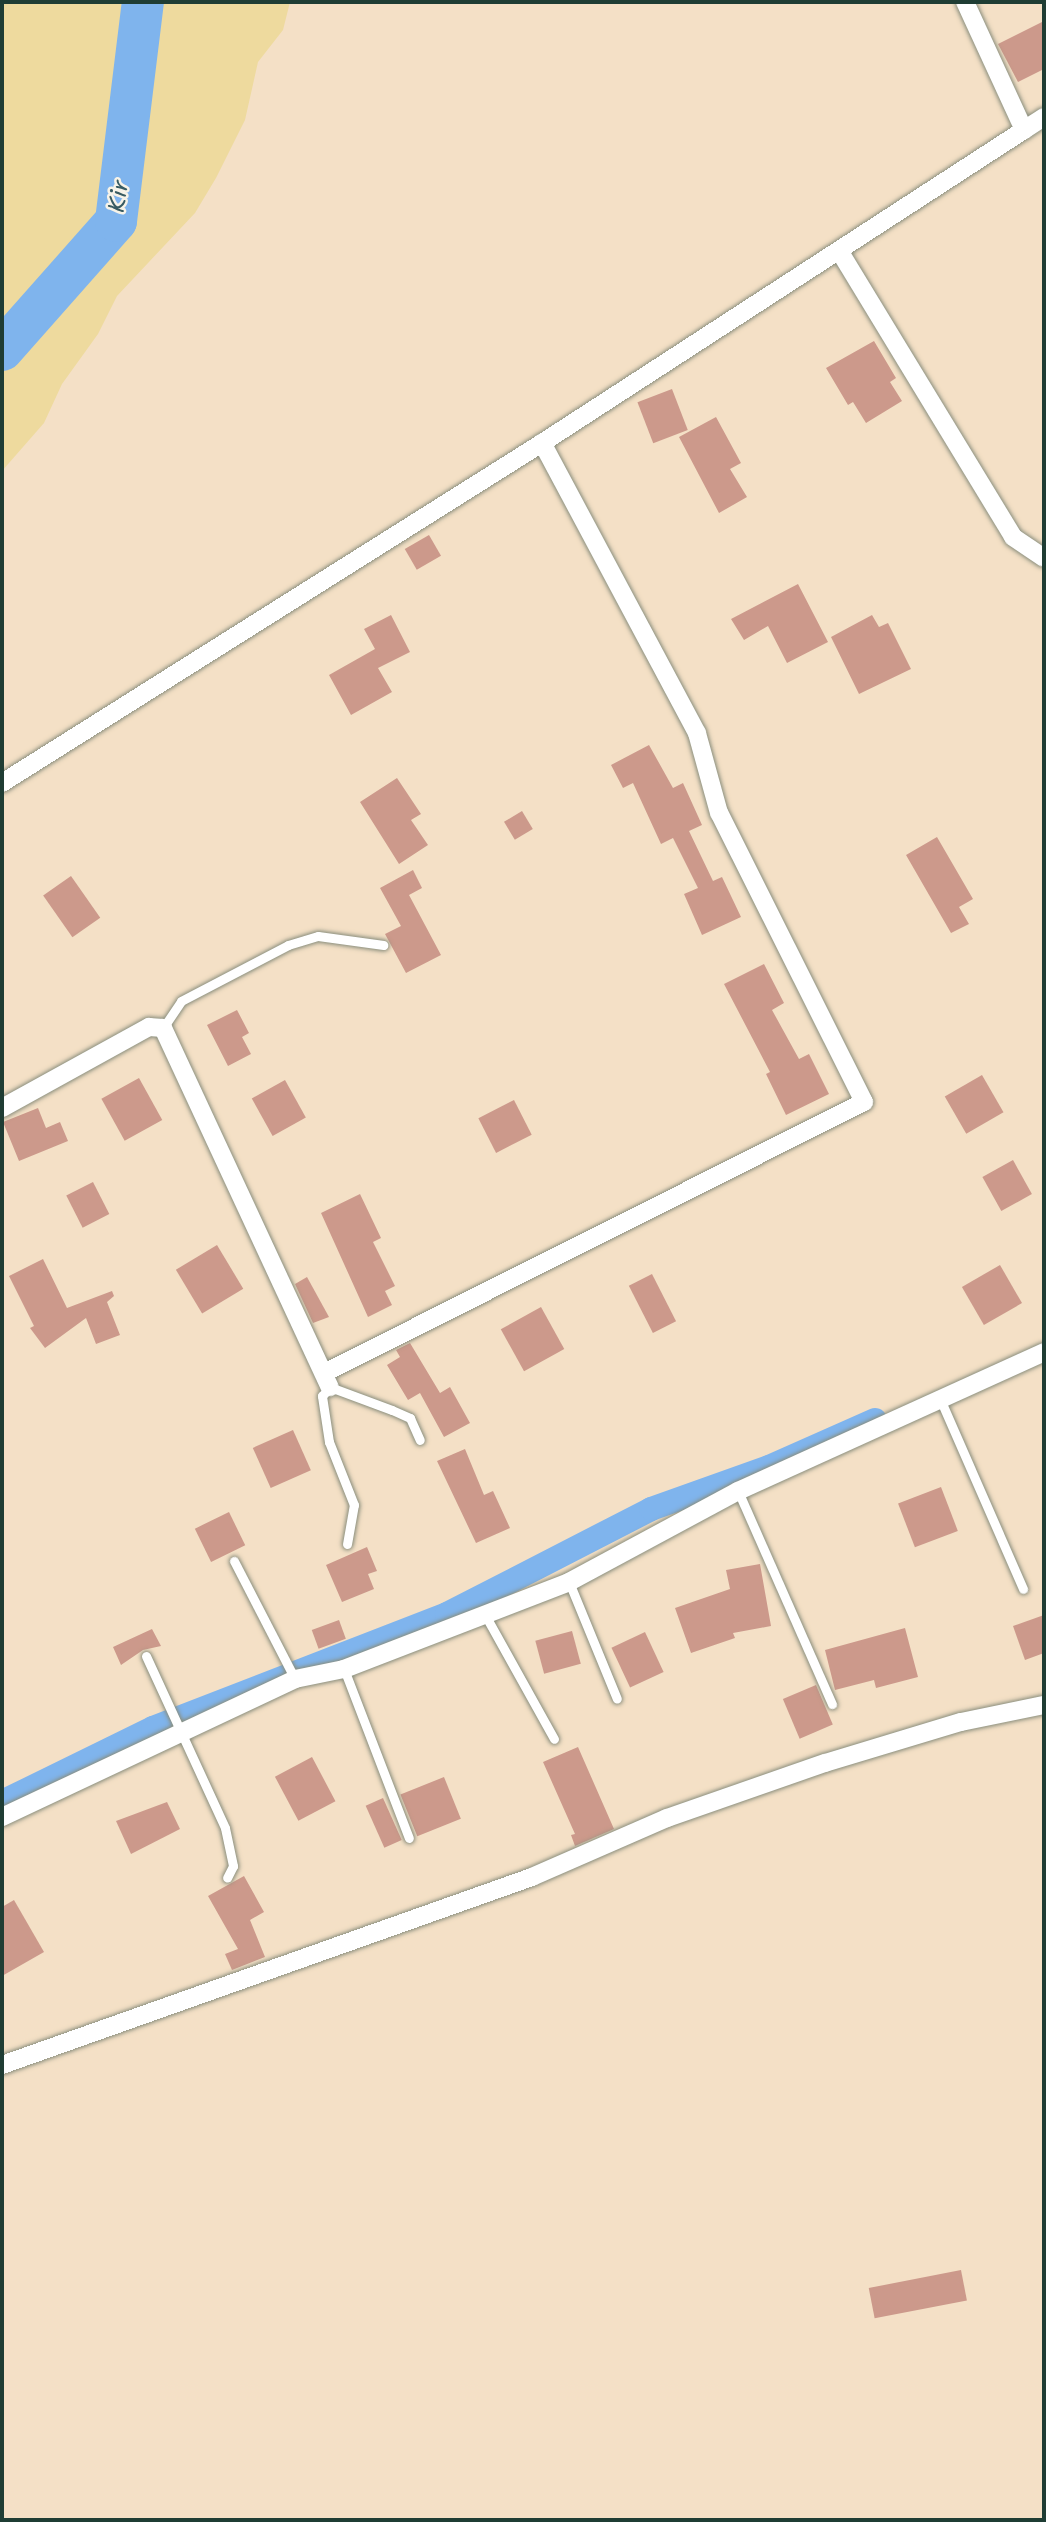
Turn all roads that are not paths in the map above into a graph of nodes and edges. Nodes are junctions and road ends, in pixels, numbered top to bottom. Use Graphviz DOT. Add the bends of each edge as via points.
graph roads {
  1 [pos="965,2"];
  2 [pos="1044,117"];
  3 [pos="1024,130"];
  4 [pos="840,252"];
  5 [pos="542,443"];
  6 [pos="1044,558"];
  7 [pos="2,783"];
  8 [pos="383,945"];
  9 [pos="163,1028"];
  10 [pos="2,1108"];
  11 [pos="1044,1352"];
  12 [pos="327,1380"];
  13 [pos="941,1401"];
  14 [pos="420,1440"];
  15 [pos="738,1491"];
  16 [pos="347,1544"];
  17 [pos="234,1561"];
  18 [pos="569,1582"];
  19 [pos="1023,1589"];
  20 [pos="484,1613"];
  21 [pos="146,1657"];
  22 [pos="344,1670"];
  23 [pos="295,1679"];
  24 [pos="617,1699"];
  25 [pos="832,1704"];
  26 [pos="1044,1705"];
  27 [pos="181,1732"];
  28 [pos="554,1739"];
  29 [pos="2,1817"];
  30 [pos="409,1838"];
  31 [pos="227,1878"];
  32 [pos="2,2065"];
  1 -- 3 [label="street"];
  2 -- 3 [label="street"];
  3 -- 4 [label="street"];
  4 -- 5 [label="street"];
  4 -- 6 [label="street" via="1013,537"];
  5 -- 7 [label="street"];
  5 -- 12 [label="street" via="697,733 719,813 864,1102"];
  8 -- 9 [label="lane" via="318,936 288,945 181,1001"];
  9 -- 10 [label="street" via="149,1027"];
  9 -- 12 [label="street"];
  11 -- 13 [label="street"];
  12 -- 14 [label="lane" via="410,1419"];
  12 -- 16 [label="lane" via="322,1396 324,1426 354,1505"];
  13 -- 15 [label="street"];
  13 -- 19 [label="lane"];
  15 -- 18 [label="street"];
  15 -- 25 [label="lane"];
  17 -- 23 [label="lane"];
  18 -- 20 [label="street"];
  18 -- 24 [label="lane"];
  20 -- 22 [label="street"];
  20 -- 28 [label="lane"];
  21 -- 27 [label="lane"];
  22 -- 23 [label="street"];
  22 -- 30 [label="lane"];
  23 -- 27 [label="street"];
  26 -- 32 [label="street" via="961,1722 825,1763 667,1818 532,1877"];
  27 -- 29 [label="street"];
  27 -- 31 [label="lane" via="225,1828 233,1866"];
}
